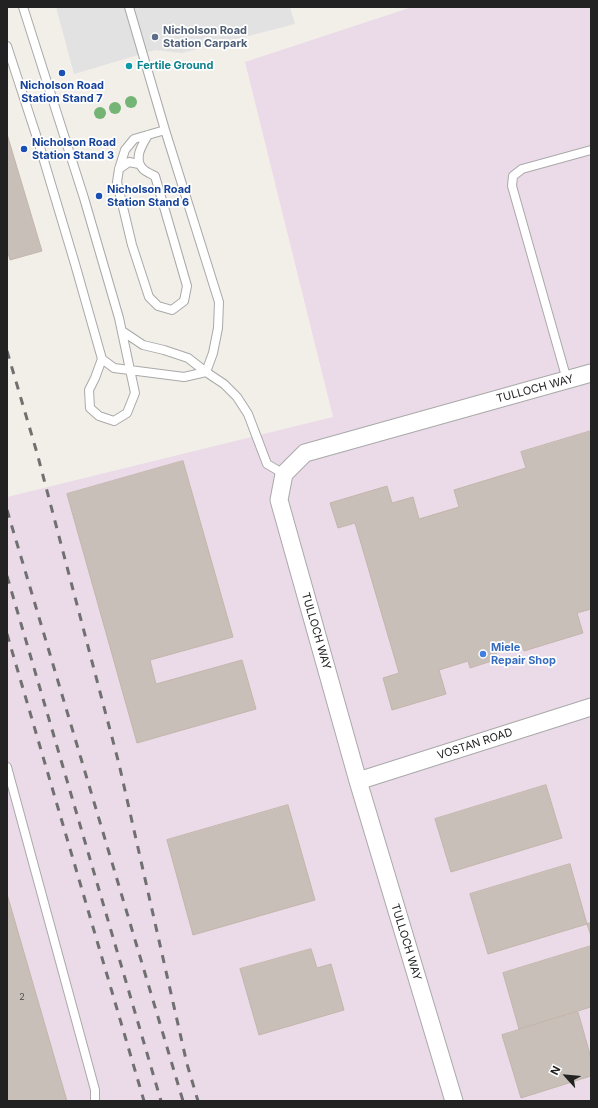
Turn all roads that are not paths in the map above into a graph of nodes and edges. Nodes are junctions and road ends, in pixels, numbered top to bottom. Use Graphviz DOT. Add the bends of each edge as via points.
graph roads {
  1 [pos="23,7"];
  2 [pos="129,7"];
  3 [pos="7,46"];
  4 [pos="165,130"];
  5 [pos="148,135"];
  6 [pos="591,150"];
  7 [pos="139,164"];
  8 [pos="119,169"];
  9 [pos="122,331"];
  10 [pos="102,359"];
  11 [pos="131,370"];
  12 [pos="206,372"];
  13 [pos="591,373"];
  14 [pos="567,380"];
  15 [pos="284,474"];
  16 [pos="591,707"];
  17 [pos="7,767"];
  18 [pos="358,781"];
  19 [pos="95,1101"];
  20 [pos="454,1101"];
  1 -- 9 [label="lane" via="84,198"];
  2 -- 4 [label="lane"];
  3 -- 10 [label="lane" via="39,144"];
  4 -- 5 [label="lane"];
  4 -- 12 [label="lane" via="219,302 214,353"];
  5 -- 7 [label="lane" via="139,154"];
  5 -- 8 [label="lane" via="134,139 125,150"];
  6 -- 14 [label="lane" via="522,169 513,176 512,186"];
  7 -- 8 [label="lane" via="129,162"];
  7 -- 8 [label="lane" via="155,176 187,286 184,301 172,310 158,306 149,297 132,245 117,182"];
  9 -- 11 [label="lane"];
  9 -- 12 [label="lane" via="143,345 188,358"];
  10 -- 11 [label="lane" via="114,368"];
  10 -- 11 [label="lane" via="89,390 90,408 99,416 114,421 127,413 135,393"];
  11 -- 12 [label="lane" via="184,377"];
  12 -- 15 [label="lane" via="237,397 248,414 266,464"];
  13 -- 14 [label="street, TULLOCH WAY"];
  14 -- 15 [label="street, TULLOCH WAY" via="305,453"];
  15 -- 18 [label="street, TULLOCH WAY" via="279,500"];
  16 -- 18 [label="street, VOSTAN ROAD"];
  17 -- 19 [label="lane" via="95,1090"];
  18 -- 20 [label="street, TULLOCH WAY"];
}
